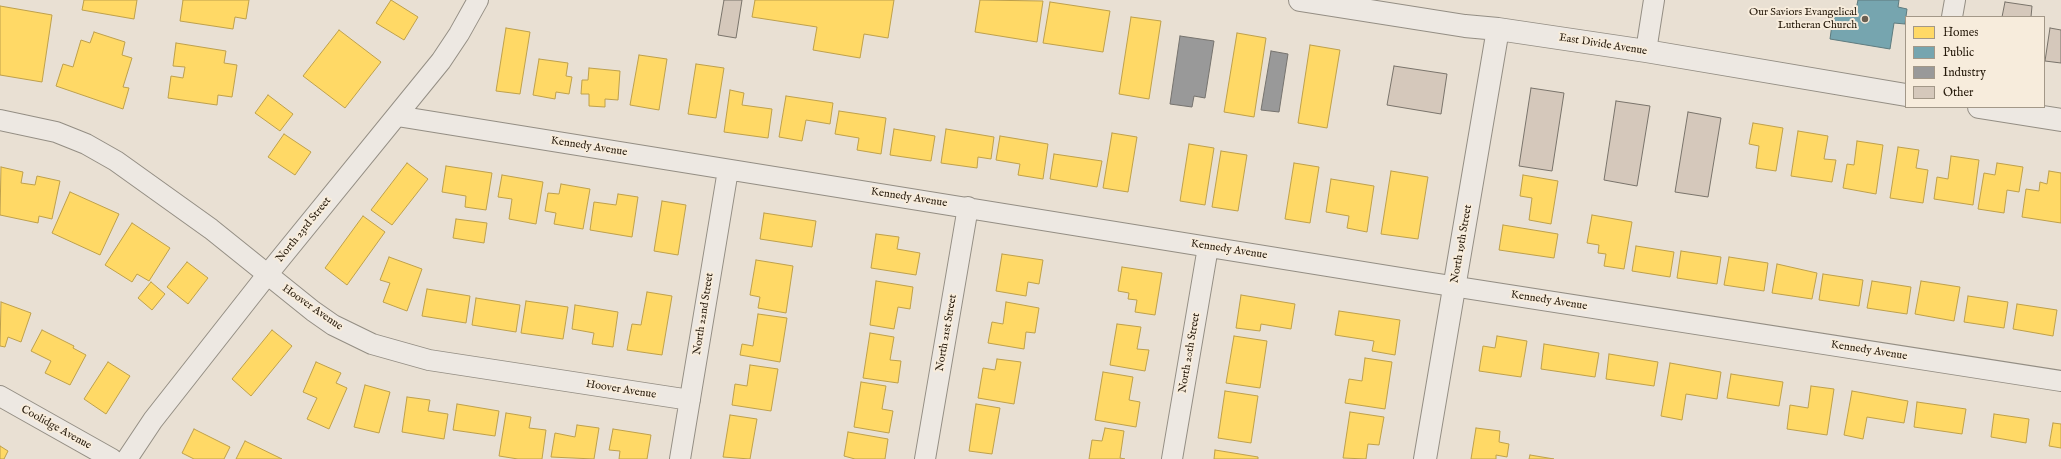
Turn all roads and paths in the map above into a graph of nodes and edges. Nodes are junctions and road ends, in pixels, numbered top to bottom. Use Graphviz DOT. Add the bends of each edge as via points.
graph roads {
  1 [pos="478,0"];
  2 [pos="1300,0"];
  3 [pos="1654,0"];
  4 [pos="1955,0"];
  5 [pos="1375,6"];
  6 [pos="1952,16"];
  7 [pos="1498,29"];
  8 [pos="1646,51"];
  9 [pos="1905,95"];
  10 [pos="1986,108"];
  11 [pos="397,116"];
  12 [pos="0,120"];
  13 [pos="2061,120"];
  14 [pos="728,170"];
  15 [pos="968,208"];
  16 [pos="1208,247"];
  17 [pos="267,275"];
  18 [pos="1454,286"];
  19 [pos="2061,381"];
  20 [pos="0,396"];
  21 [pos="690,400"];
  22 [pos="112,459"];
  23 [pos="127,459"];
  24 [pos="680,459"];
  25 [pos="925,459"];
  26 [pos="1172,459"];
  27 [pos="1425,459"];
  1 -- 11 [label="street, North 23rd Street" via="445,56"];
  2 -- 5 [label="street, East Divide Avenue"];
  3 -- 8 [label="street"];
  4 -- 6 [label="street"];
  5 -- 7 [label="street, East Divide Avenue" via="1465,26"];
  7 -- 8 [label="street, East Divide Avenue"];
  7 -- 18 [label="street, North 19th Street"];
  8 -- 9 [label="street, East Divide Avenue"];
  10 -- 13 [label="street"];
  11 -- 14 [label="street, Kennedy Avenue"];
  11 -- 17 [label="street, North 23rd Street"];
  12 -- 17 [label="street, Hoover Avenue" via="56,132 111,158 211,229"];
  14 -- 15 [label="street, Kennedy Avenue"];
  14 -- 21 [label="street, North 22nd Street"];
  15 -- 16 [label="street, Kennedy Avenue"];
  15 -- 25 [label="street, North 21st Street"];
  16 -- 18 [label="street, Kennedy Avenue"];
  16 -- 26 [label="street, North 20th Street"];
  17 -- 21 [label="street, Hoover Avenue" via="333,325 391,350 429,360"];
  17 -- 23 [label="street, North 23rd Street" via="153,420"];
  18 -- 19 [label="street, Kennedy Avenue"];
  18 -- 27 [label="street, North 19th Street"];
  20 -- 22 [label="street, Coolidge Avenue"];
  21 -- 24 [label="street, North 22nd Street"];
}
